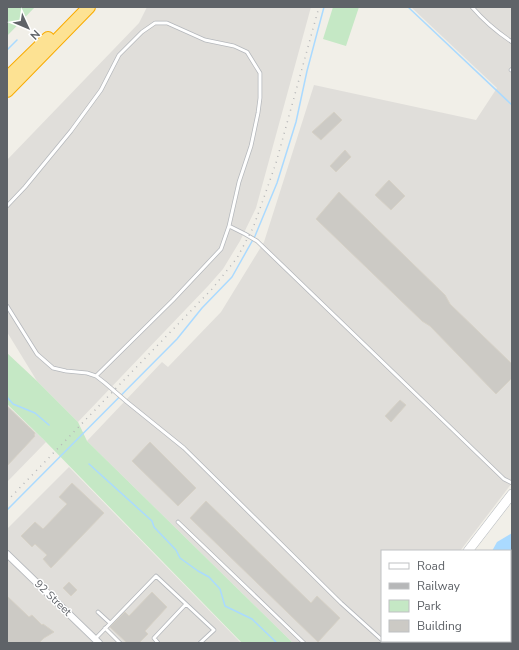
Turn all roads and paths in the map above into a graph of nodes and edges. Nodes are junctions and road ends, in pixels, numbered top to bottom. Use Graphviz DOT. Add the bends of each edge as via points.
graph roads {
  1 [pos="78,7"];
  2 [pos="89,7"];
  3 [pos="472,7"];
  4 [pos="512,42"];
  5 [pos="7,78"];
  6 [pos="7,91"];
  7 [pos="7,206"];
  8 [pos="229,226"];
  9 [pos="7,306"];
  10 [pos="96,376"];
  11 [pos="512,483"];
  12 [pos="512,494"];
  13 [pos="178,522"];
  14 [pos="469,550"];
  15 [pos="7,554"];
  16 [pos="186,604"];
  17 [pos="98,612"];
  18 [pos="110,623"];
  19 [pos="105,628"];
  20 [pos="381,638"];
  21 [pos="97,641"];
  22 [pos="120,643"];
  23 [pos="158,643"];
  24 [pos="200,643"];
  25 [pos="304,643"];
  1 -- 5 [label="highway"];
  2 -- 6 [label="highway"];
  3 -- 4 [label="lane" via="495,30"];
  7 -- 8 [label="lane" via="25,187 101,90 119,55 142,32 156,23 167,23 205,40 234,46 247,52 260,73 260,98 253,139 239,182"];
  8 -- 10 [label="lane" via="220,249 174,300"];
  8 -- 11 [label="lane" via="257,241 493,469"];
  9 -- 10 [label="lane" via="37,354 53,368"];
  10 -- 20 [label="lane" via="184,448 341,603"];
  12 -- 14 [label="main road"];
  13 -- 25 [label="lane"];
  15 -- 21 [label="street, 92 Street"];
  16 -- 18 [label="lane" via="156,576"];
  16 -- 23 [label="lane" via="154,638"];
  16 -- 24 [label="lane" via="214,630"];
  17 -- 18 [label="lane"];
  18 -- 19 [label="lane"];
  19 -- 21 [label="lane"];
  19 -- 22 [label="lane"];
}
